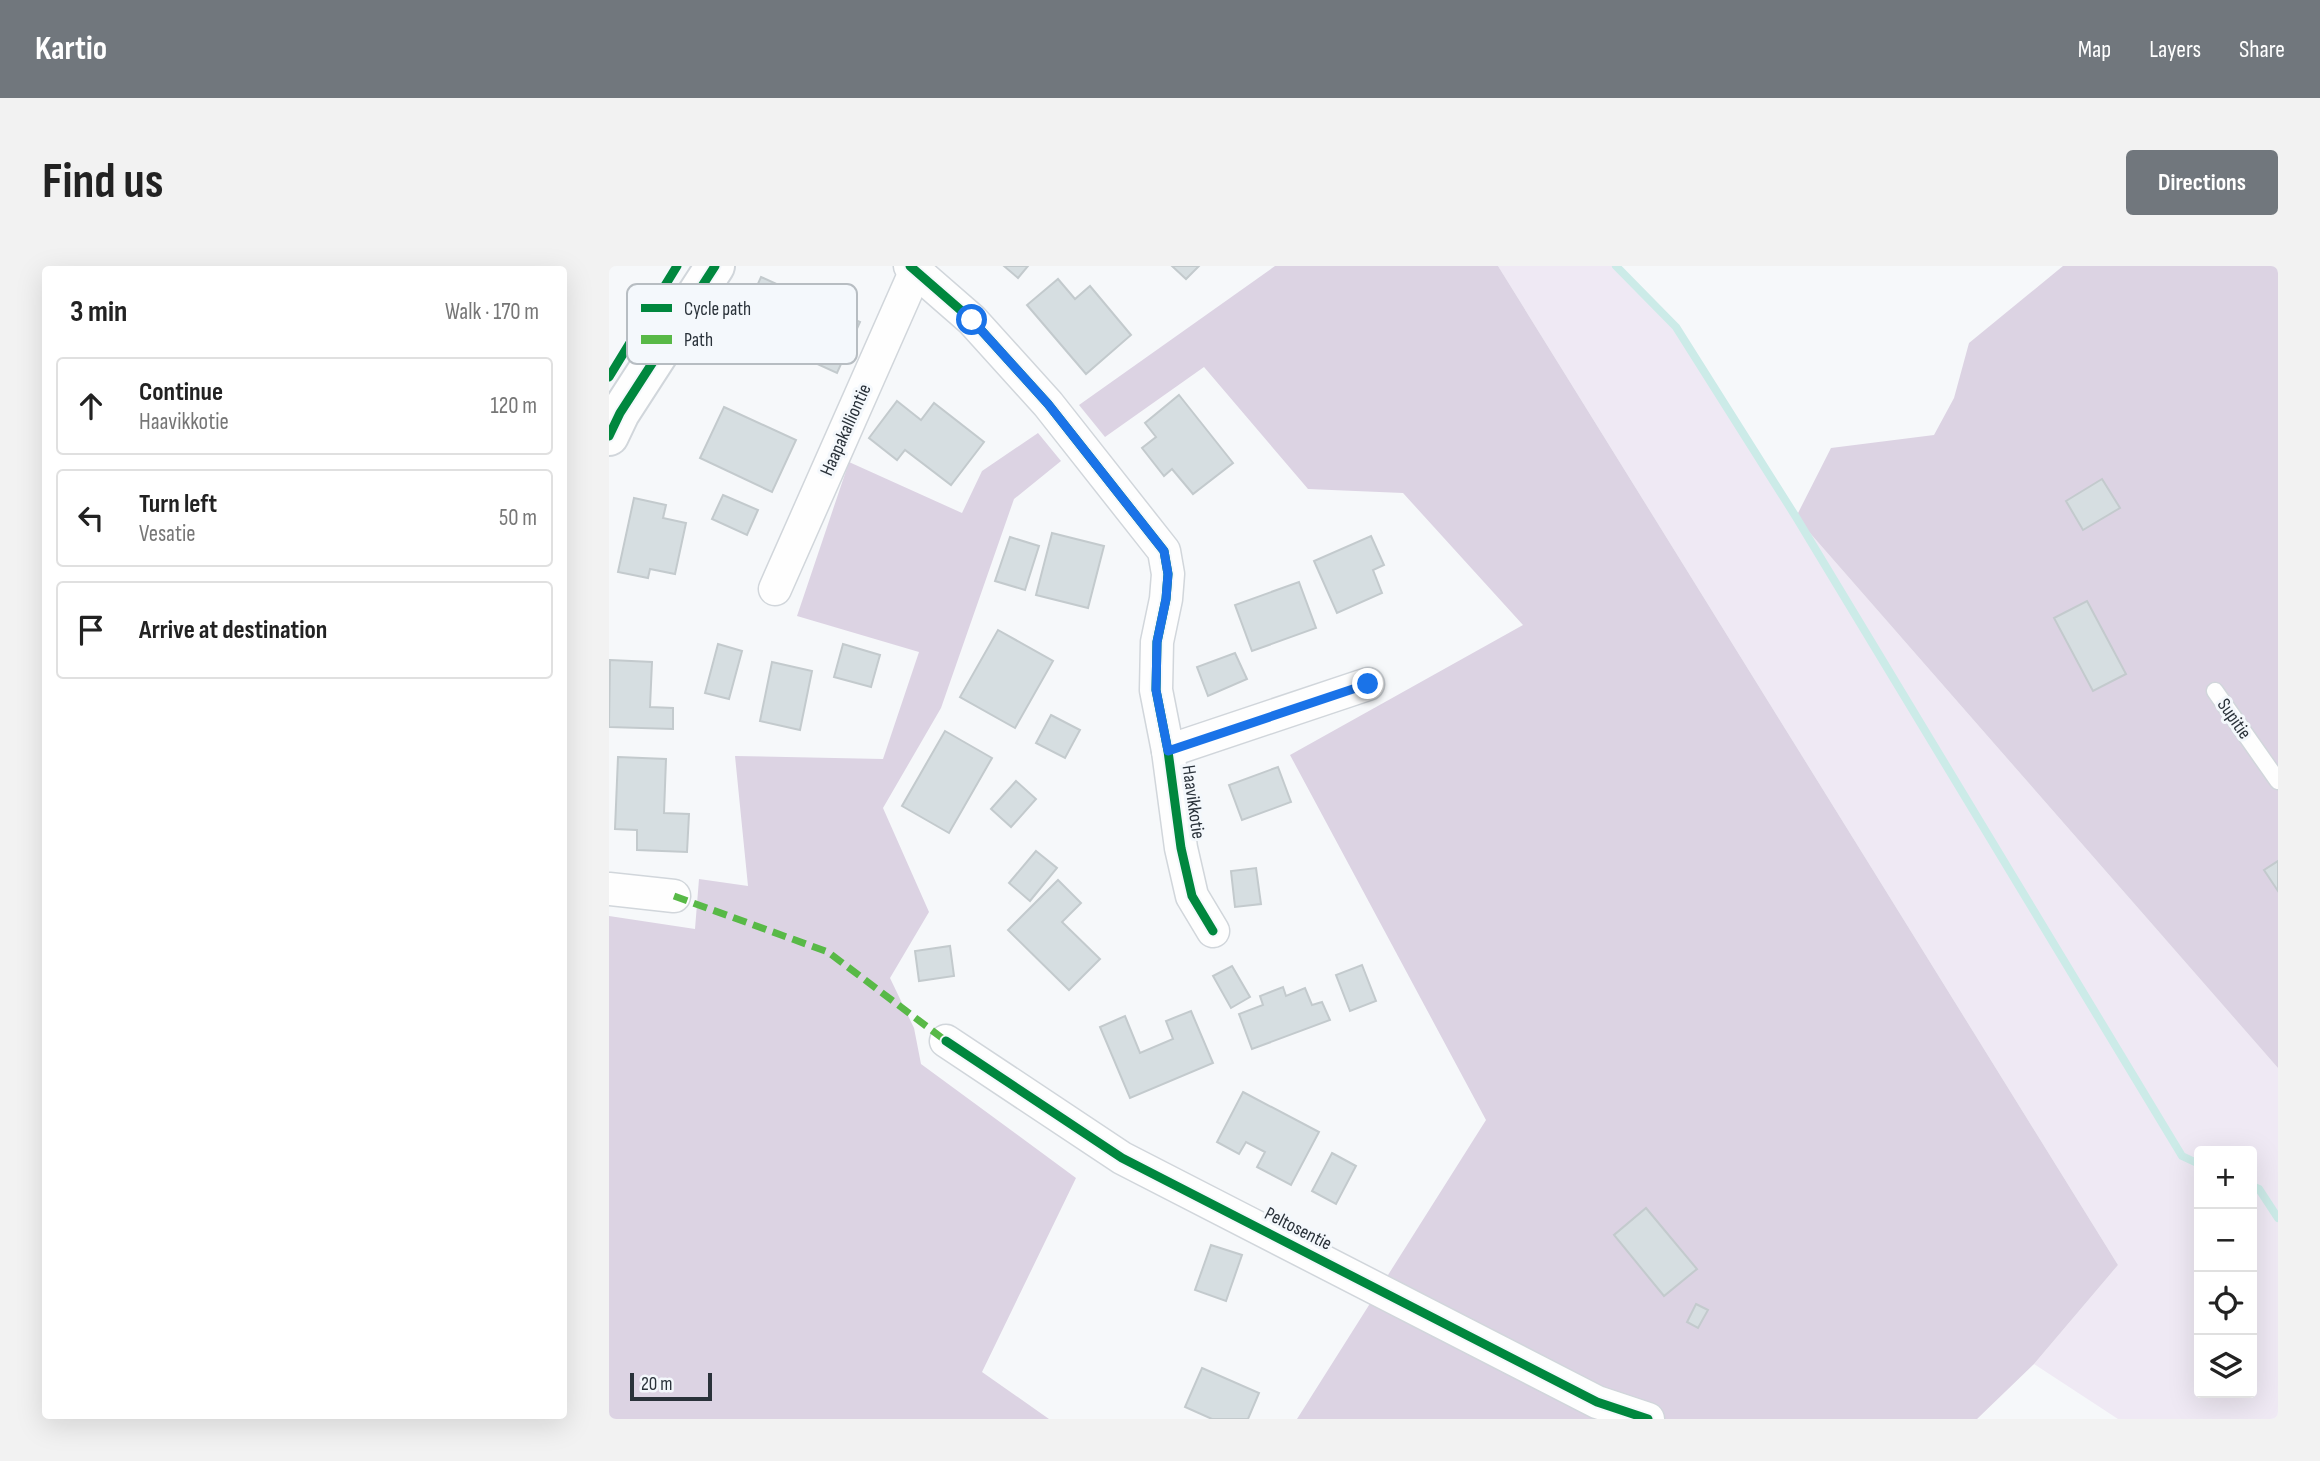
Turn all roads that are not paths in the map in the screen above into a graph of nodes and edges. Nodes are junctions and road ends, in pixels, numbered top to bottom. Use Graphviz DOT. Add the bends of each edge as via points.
graph roads {
  1 [pos="715,266"];
  2 [pos="913,268"];
  3 [pos="703,284"];
  4 [pos="652,364"];
  5 [pos="609,436"];
  6 [pos="775,589"];
  7 [pos="1368,684"];
  8 [pos="2215,691"];
  9 [pos="1168,751"];
  10 [pos="2278,781"];
  11 [pos="609,889"];
  12 [pos="674,896"];
  13 [pos="1213,931"];
  14 [pos="947,1041"];
  15 [pos="1648,1419"];
  1 -- 3 [label="street"];
  2 -- 6 [label="street, Haapakalliontie"];
  2 -- 9 [label="street, Haavikkotie" via="972,320 1048,404 1164,551 1168,574 1157,642 1156,690"];
  4 -- 5 [label="street"];
  7 -- 9 [label="street"];
  8 -- 10 [label="lane, Supitie"];
  9 -- 13 [label="street, Haavikkotie" via="1192,896"];
  11 -- 12 [label="street"];
  14 -- 15 [label="street, Peltosentie" via="1122,1158 1597,1402"];
}
